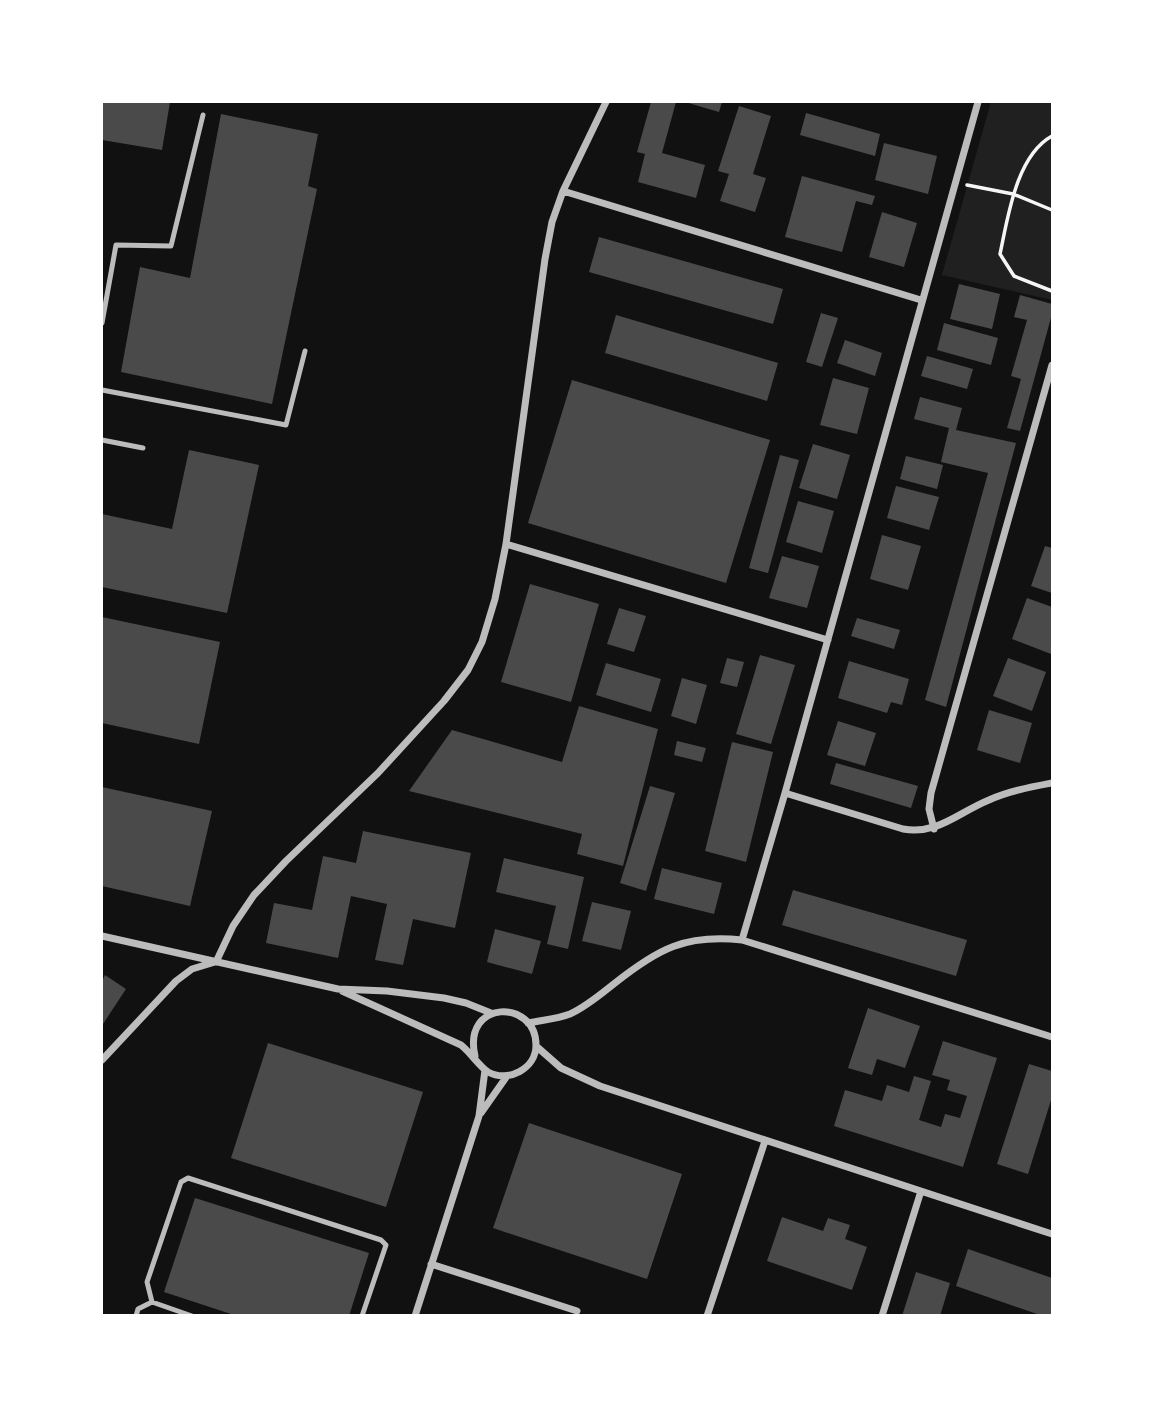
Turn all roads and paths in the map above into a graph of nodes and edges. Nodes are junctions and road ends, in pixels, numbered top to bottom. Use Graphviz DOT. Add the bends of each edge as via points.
graph roads {
  1 [pos="606,102"];
  2 [pos="978,102"];
  3 [pos="203,115"];
  4 [pos="1052,136"];
  5 [pos="955,183"];
  6 [pos="564,191"];
  7 [pos="1013,194"];
  8 [pos="1052,210"];
  9 [pos="1052,290"];
  10 [pos="921,300"];
  11 [pos="102,323"];
  12 [pos="305,351"];
  13 [pos="1052,365"];
  14 [pos="102,390"];
  15 [pos="102,440"];
  16 [pos="143,448"];
  17 [pos="506,544"];
  18 [pos="828,640"];
  19 [pos="1052,783"];
  20 [pos="785,793"];
  21 [pos="934,829"];
  22 [pos="102,936"];
  23 [pos="742,940"];
  24 [pos="216,962"];
  25 [pos="338,989"];
  26 [pos="491,1013"];
  27 [pos="528,1023"];
  28 [pos="1052,1037"];
  29 [pos="536,1046"];
  30 [pos="475,1056"];
  31 [pos="102,1060"];
  32 [pos="485,1070"];
  33 [pos="507,1076"];
  34 [pos="479,1116"];
  35 [pos="765,1141"];
  36 [pos="920,1191"];
  37 [pos="1052,1234"];
  38 [pos="432,1264"];
  39 [pos="152,1302"];
  40 [pos="577,1311"];
  41 [pos="135,1315"];
  42 [pos="192,1315"];
  43 [pos="362,1315"];
  44 [pos="415,1315"];
  45 [pos="707,1315"];
  46 [pos="882,1315"];
  1 -- 6 [label="street"];
  2 -- 5 [label="street"];
  3 -- 11 [label="lane" via="171,246 116,245"];
  4 -- 7 [label="path" via="1034,150"];
  5 -- 7 [label="path"];
  5 -- 10 [label="street"];
  6 -- 10 [label="street"];
  6 -- 17 [label="street" via="545,259"];
  7 -- 8 [label="path"];
  7 -- 9 [label="path" via="1000,254 1014,276"];
  10 -- 18 [label="street"];
  12 -- 14 [label="lane" via="286,425"];
  13 -- 21 [label="street" via="931,793"];
  15 -- 16 [label="lane"];
  17 -- 18 [label="street"];
  17 -- 24 [label="street" via="495,599 468,670 378,773 254,895"];
  18 -- 20 [label="street"];
  19 -- 21 [label="street" via="992,799"];
  20 -- 21 [label="street" via="903,829"];
  20 -- 23 [label="street"];
  22 -- 24 [label="street"];
  23 -- 27 [label="street" via="697,939 662,950 571,1013"];
  23 -- 28 [label="street"];
  24 -- 25 [label="street"];
  24 -- 31 [label="street" via="176,981"];
  25 -- 26 [label="street" via="429,995"];
  25 -- 30 [label="street" via="450,1039"];
  26 -- 27 [label="street" via="511,1012"];
  26 -- 30 [label="street" via="473,1033"];
  27 -- 29 [label="street"];
  29 -- 33 [label="street" via="524,1069"];
  29 -- 35 [label="street" via="561,1068 600,1086"];
  30 -- 32 [label="street"];
  32 -- 33 [label="street"];
  32 -- 34 [label="street"];
  33 -- 34 [label="street"];
  34 -- 38 [label="street"];
  35 -- 36 [label="street"];
  35 -- 45 [label="street"];
  36 -- 37 [label="street"];
  36 -- 46 [label="street"];
  38 -- 40 [label="street"];
  38 -- 44 [label="street"];
  39 -- 41 [label="lane"];
  39 -- 42 [label="lane"];
  39 -- 43 [label="lane" via="147,1282 181,1182 188,1178 381,1240 386,1245"];
}
